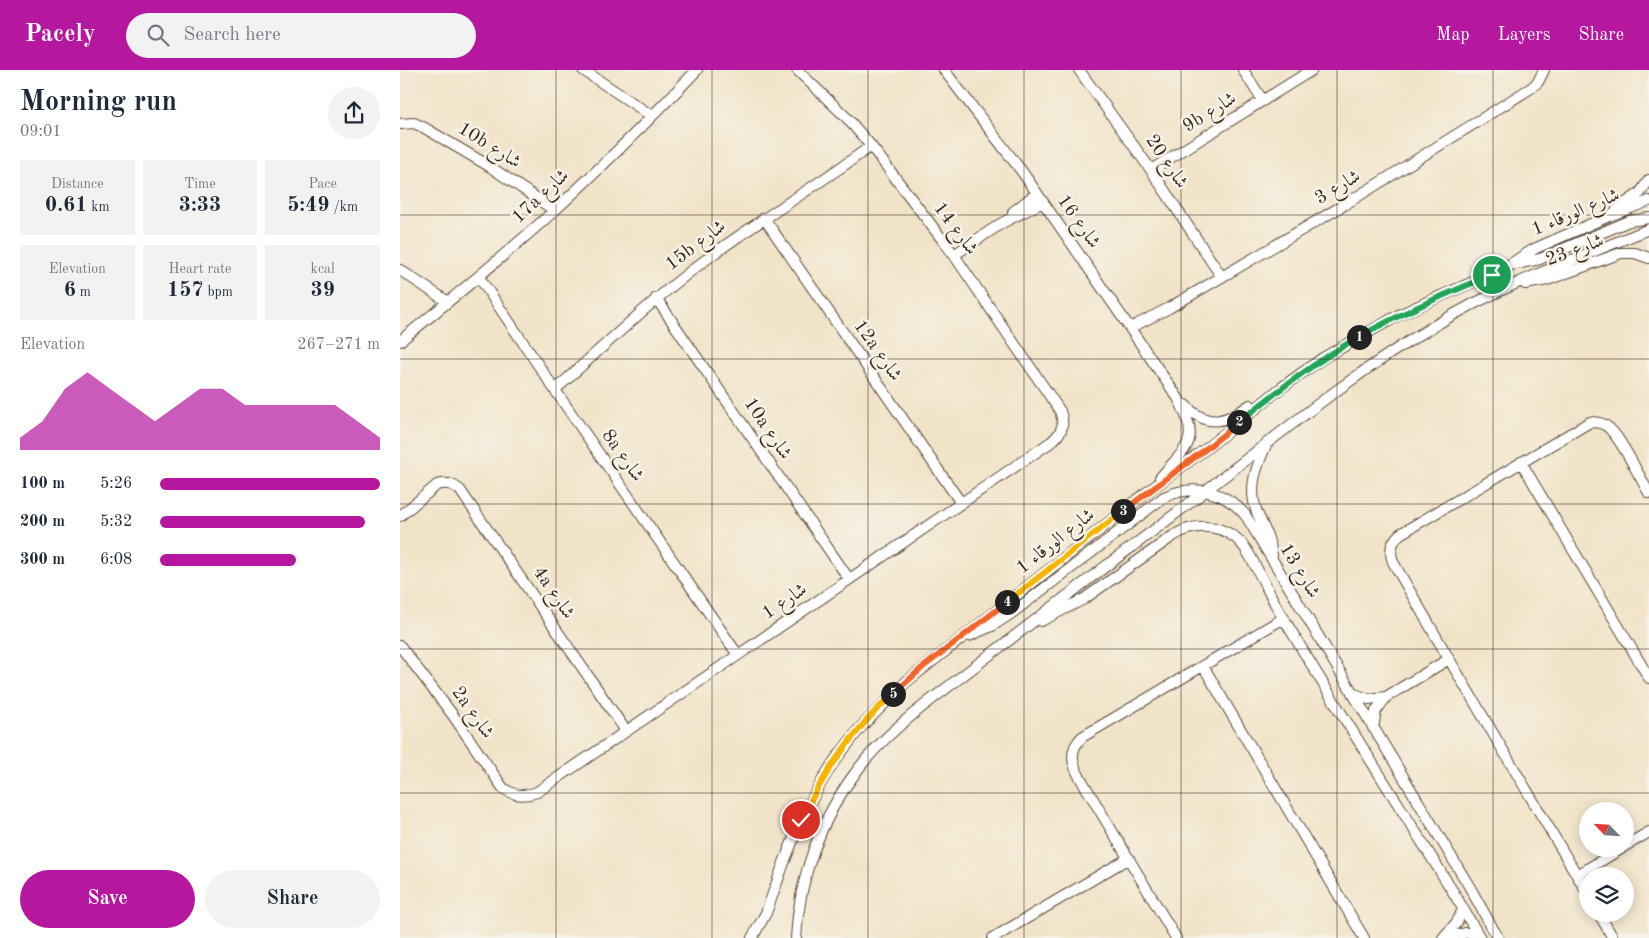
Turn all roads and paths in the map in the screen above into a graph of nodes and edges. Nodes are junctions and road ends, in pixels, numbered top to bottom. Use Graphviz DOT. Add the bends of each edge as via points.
graph roads {
  1 [pos="583,70"];
  2 [pos="697,70"];
  3 [pos="797,70"];
  4 [pos="944,70"];
  5 [pos="1079,70"];
  6 [pos="1243,70"];
  7 [pos="1312,70"];
  8 [pos="1538,70"];
  9 [pos="1544,70"];
  10 [pos="1522,94"];
  11 [pos="1263,101"];
  12 [pos="652,116"];
  13 [pos="400,124"];
  14 [pos="871,146"];
  15 [pos="1151,170"];
  16 [pos="1649,180"];
  17 [pos="1040,198"];
  18 [pos="1649,201"];
  19 [pos="554,210"];
  20 [pos="1609,216"];
  21 [pos="764,218"];
  22 [pos="1649,218"];
  23 [pos="1649,229"];
  24 [pos="954,255"];
  25 [pos="1649,258"];
  26 [pos="1510,265"];
  27 [pos="400,270"];
  28 [pos="479,276"];
  29 [pos="1221,276"];
  30 [pos="1512,286"];
  31 [pos="656,298"];
  32 [pos="448,302"];
  33 [pos="1132,331"];
  34 [pos="400,341"];
  35 [pos="1281,388"];
  36 [pos="555,390"];
  37 [pos="1178,398"];
  38 [pos="1063,424"];
  39 [pos="1268,441"];
  40 [pos="1521,462"];
  41 [pos="1150,490"];
  42 [pos="1206,491"];
  43 [pos="1649,493"];
  44 [pos="961,504"];
  45 [pos="400,516"];
  46 [pos="1273,561"];
  47 [pos="849,579"];
  48 [pos="1284,618"];
  49 [pos="1026,626"];
  50 [pos="958,640"];
  51 [pos="400,646"];
  52 [pos="738,655"];
  53 [pos="1448,659"];
  54 [pos="1203,666"];
  55 [pos="1649,678"];
  56 [pos="1352,693"];
  57 [pos="1386,697"];
  58 [pos="1373,728"];
  59 [pos="626,731"];
  60 [pos="519,795"];
  61 [pos="1649,832"];
  62 [pos="1634,841"];
  63 [pos="1129,858"];
  64 [pos="1606,858"];
  65 [pos="1577,875"];
  66 [pos="1579,878"];
  67 [pos="1463,909"];
  68 [pos="766,914"];
  69 [pos="1604,922"];
  70 [pos="1479,936"];
  71 [pos="752,938"];
  72 [pos="760,938"];
  73 [pos="795,938"];
  74 [pos="993,938"];
  75 [pos="1176,938"];
  76 [pos="1364,938"];
  77 [pos="1445,938"];
  78 [pos="1498,938"];
  79 [pos="1613,938"];
  1 -- 12 [label="street"];
  2 -- 12 [label="street, 17a شارع"];
  3 -- 14 [label="street, شارع 14"];
  4 -- 17 [label="street, شارع 16"];
  5 -- 15 [label="street, شارع 20"];
  6 -- 11 [label="street"];
  7 -- 11 [label="street, 9b شارع"];
  8 -- 10 [label="street, شارع 3"];
  9 -- 10 [label="street, شارع 3" via="1538,82"];
  10 -- 29 [label="street, شارع 3" via="1344,205"];
  11 -- 15 [label="street, 9b شارع"];
  12 -- 19 [label="street, 17a شارع"];
  13 -- 19 [label="street, 10b شارع" via="423,126"];
  14 -- 21 [label="street, 15b شارع"];
  14 -- 24 [label="street, شارع 14"];
  15 -- 29 [label="street, شارع 20"];
  16 -- 20 [label="street" via="1640,193"];
  17 -- 24 [label="street"];
  17 -- 33 [label="street, شارع 16"];
  18 -- 20 [label="street, شارع الورقاء 1"];
  19 -- 28 [label="street, 17a شارع"];
  20 -- 26 [label="street, شارع الورقاء 1" via="1534,249"];
  21 -- 31 [label="street, 15b شارع"];
  21 -- 44 [label="street, 12a شارع"];
  22 -- 26 [label="street, شارع 23" via="1629,221 1540,259"];
  23 -- 30 [label="street"];
  24 -- 38 [label="street, شارع 14" via="1060,411"];
  25 -- 30 [label="street, شارع 23" via="1621,253 1548,280"];
  26 -- 35 [label="street, شارع الورقاء 1" via="1399,315 1335,350"];
  27 -- 32 [label="street"];
  28 -- 32 [label="street, 17a شارع"];
  28 -- 36 [label="street, 8a شارع"];
  29 -- 33 [label="street, شارع 3"];
  30 -- 39 [label="street" via="1436,324 1392,351"];
  31 -- 36 [label="street, 15b شارع"];
  31 -- 47 [label="street, 10a شارع"];
  32 -- 34 [label="street, 17a شارع"];
  33 -- 37 [label="street, شارع 16"];
  35 -- 37 [label="street, شارع 16" via="1232,417 1221,420 1200,417"];
  35 -- 41 [label="street, شارع الورقاء 1"];
  36 -- 52 [label="street, 8a شارع"];
  37 -- 41 [label="street, شارع 16" via="1189,420 1189,440 1182,454"];
  38 -- 44 [label="street, شارع 1" via="1061,432 1051,442"];
  39 -- 42 [label="street"];
  39 -- 46 [label="street" via="1255,471 1252,489"];
  40 -- 43 [label="street" via="1585,424 1600,423 1613,433"];
  40 -- 53 [label="street" via="1400,534 1392,544 1394,562"];
  40 -- 55 [label="street"];
  41 -- 50 [label="street, شارع الورقاء 1"];
  42 -- 46 [label="street, شارع 13" via="1226,498 1242,511"];
  42 -- 49 [label="street"];
  42 -- 50 [label="street, شارع 13" via="1180,491 1164,497 1008,616"];
  44 -- 47 [label="street, شارع 1"];
  45 -- 59 [label="street, 4a شارع" via="437,485 453,484 466,497"];
  46 -- 56 [label="street, شارع 13"];
  47 -- 52 [label="street, شارع 1"];
  48 -- 49 [label="street, شارع 13" via="1240,542 1223,530 1201,526 1179,532 1084,598"];
  48 -- 54 [label="street"];
  48 -- 67 [label="street, شارع 13"];
  49 -- 73 [label="street" via="900,725 860,767 837,799 819,836 806,872"];
  50 -- 68 [label="street, شارع الورقاء 1" via="885,702 833,763 801,820"];
  51 -- 60 [label="street, 2a شارع" via="503,788"];
  52 -- 59 [label="street, شارع 1"];
  53 -- 57 [label="street"];
  53 -- 65 [label="street"];
  54 -- 63 [label="street" via="1076,742 1072,755 1074,766"];
  54 -- 76 [label="street"];
  56 -- 57 [label="street" via="1368,699"];
  56 -- 58 [label="street, شارع 13"];
  57 -- 58 [label="street" via="1376,711"];
  58 -- 78 [label="street, شارع 13"];
  59 -- 60 [label="street, شارع 1" via="537,792"];
  61 -- 62 [label="street"];
  63 -- 74 [label="street"];
  63 -- 75 [label="street"];
  64 -- 65 [label="street"];
  65 -- 66 [label="street"];
  67 -- 70 [label="street, شارع 13"];
  67 -- 77 [label="street"];
  68 -- 71 [label="street, شارع الورقاء 1"];
  68 -- 72 [label="street"];
  69 -- 79 [label="street"];
  70 -- 77 [label="street" via="1465,933"];
}
